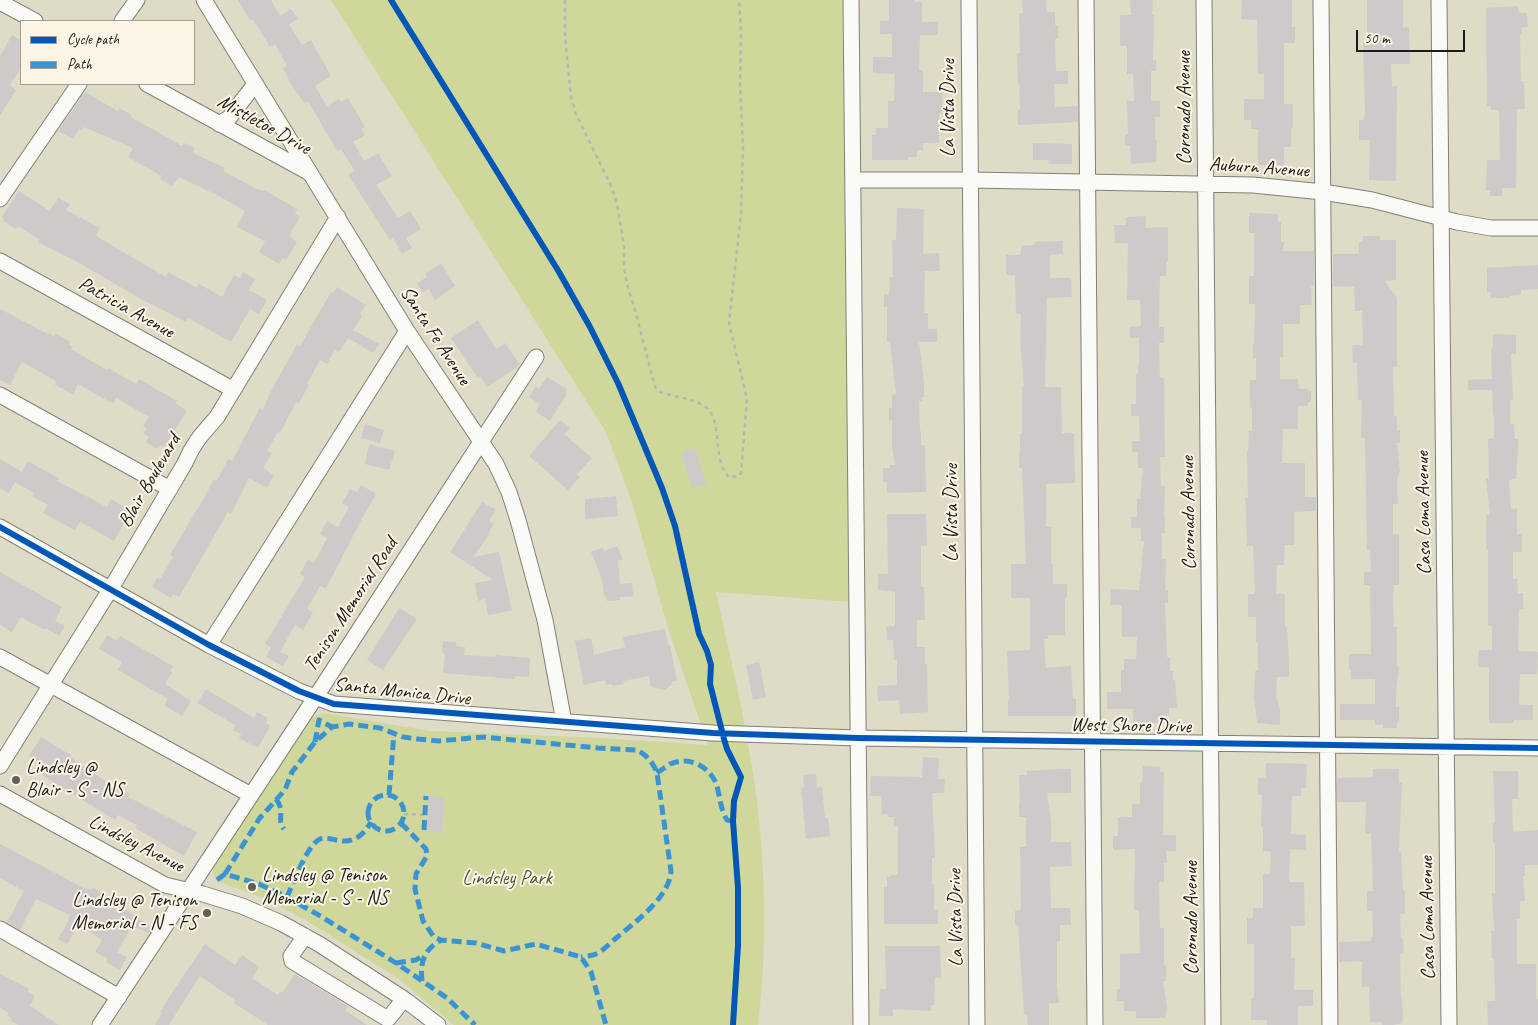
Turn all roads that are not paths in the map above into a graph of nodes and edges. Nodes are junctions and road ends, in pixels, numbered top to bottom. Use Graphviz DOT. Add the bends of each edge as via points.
graph roads {
  1 [pos="137,0"];
  2 [pos="204,0"];
  3 [pos="851,0"];
  4 [pos="969,0"];
  5 [pos="1086,0"];
  6 [pos="1204,0"];
  7 [pos="1321,0"];
  8 [pos="1439,0"];
  9 [pos="0,2"];
  10 [pos="33,20"];
  11 [pos="123,20"];
  12 [pos="256,84"];
  13 [pos="78,85"];
  14 [pos="149,85"];
  15 [pos="219,124"];
  16 [pos="309,173"];
  17 [pos="853,180"];
  18 [pos="969,180"];
  19 [pos="1088,183"];
  20 [pos="1206,184"];
  21 [pos="1323,192"];
  22 [pos="0,199"];
  23 [pos="338,217"];
  24 [pos="1440,218"];
  25 [pos="1538,228"];
  26 [pos="0,261"];
  27 [pos="407,331"];
  28 [pos="536,357"];
  29 [pos="232,389"];
  30 [pos="0,394"];
  31 [pos="481,442"];
  32 [pos="170,489"];
  33 [pos="0,528"];
  34 [pos="110,590"];
  35 [pos="209,645"];
  36 [pos="0,657"];
  37 [pos="52,685"];
  38 [pos="315,698"];
  39 [pos="564,722"];
  40 [pos="723,733"];
  41 [pos="858,738"];
  42 [pos="974,739"];
  43 [pos="1092,742"];
  44 [pos="1211,744"];
  45 [pos="1328,745"];
  46 [pos="1446,747"];
  47 [pos="1538,748"];
  48 [pos="0,766"];
  49 [pos="0,794"];
  50 [pos="251,796"];
  51 [pos="188,891"];
  52 [pos="0,929"];
  53 [pos="305,936"];
  54 [pos="119,997"];
  55 [pos="404,999"];
  56 [pos="100,1025"];
  57 [pos="438,1025"];
  58 [pos="861,1025"];
  59 [pos="977,1025"];
  60 [pos="1095,1025"];
  61 [pos="1213,1025"];
  62 [pos="1330,1025"];
  63 [pos="1449,1025"];
  1 -- 11 [label="street"];
  2 -- 12 [label="street, Santa Fe Avenue"];
  3 -- 17 [label="street"];
  4 -- 18 [label="street, La Vista Drive"];
  5 -- 19 [label="street"];
  6 -- 20 [label="street, Coronado Avenue"];
  7 -- 21 [label="street"];
  8 -- 24 [label="street, Casa Loma Avenue"];
  9 -- 10 [label="street"];
  12 -- 15 [label="street" via="229,118"];
  12 -- 16 [label="street, Santa Fe Avenue"];
  13 -- 22 [label="street"];
  14 -- 15 [label="street, Mistletoe Drive"];
  15 -- 16 [label="street, Mistletoe Drive"];
  16 -- 23 [label="street, Santa Fe Avenue"];
  17 -- 18 [label="street, Auburn Avenue"];
  17 -- 41 [label="street"];
  18 -- 19 [label="street, Auburn Avenue"];
  18 -- 42 [label="street, La Vista Drive"];
  19 -- 20 [label="street, Auburn Avenue"];
  19 -- 43 [label="street"];
  20 -- 21 [label="street, Auburn Avenue"];
  20 -- 44 [label="street, Coronado Avenue"];
  21 -- 24 [label="street, Auburn Avenue" via="1372,200"];
  21 -- 45 [label="street"];
  23 -- 27 [label="street, Santa Fe Avenue"];
  23 -- 29 [label="street, Blair Boulevard"];
  24 -- 25 [label="street, Auburn Avenue" via="1491,228"];
  24 -- 46 [label="street, Casa Loma Avenue"];
  26 -- 29 [label="street, Patricia Avenue"];
  27 -- 31 [label="street, Santa Fe Avenue"];
  27 -- 35 [label="street"];
  28 -- 31 [label="street, Tenison Memorial Road"];
  29 -- 32 [label="street, Blair Boulevard" via="217,417 198,438"];
  30 -- 32 [label="street"];
  31 -- 38 [label="street, Tenison Memorial Road"];
  31 -- 39 [label="street, Santa Fe Avenue" via="496,464 518,520 545,620"];
  32 -- 34 [label="street, Blair Boulevard"];
  33 -- 34 [label="street, Santa Monica Drive"];
  34 -- 35 [label="street, Santa Monica Drive"];
  34 -- 37 [label="street, Blair Boulevard"];
  35 -- 38 [label="street, Santa Monica Drive"];
  36 -- 37 [label="street"];
  37 -- 48 [label="street, Blair Boulevard"];
  37 -- 50 [label="street"];
  38 -- 39 [label="street, Santa Monica Drive" via="348,706"];
  38 -- 50 [label="street, Tenison Memorial Road"];
  39 -- 40 [label="street, Santa Monica Drive"];
  40 -- 41 [label="street, West Shore Drive"];
  41 -- 42 [label="street, West Shore Drive"];
  41 -- 58 [label="street"];
  42 -- 43 [label="street, West Shore Drive"];
  42 -- 59 [label="street, La Vista Drive"];
  43 -- 44 [label="street, West Shore Drive"];
  43 -- 60 [label="street"];
  44 -- 45 [label="street, West Shore Drive"];
  44 -- 61 [label="street, Coronado Avenue"];
  45 -- 46 [label="street, West Shore Drive"];
  45 -- 62 [label="street"];
  46 -- 47 [label="street, West Shore Drive"];
  46 -- 63 [label="street, Casa Loma Avenue"];
  49 -- 51 [label="street, Lindsley Avenue" via="165,885"];
  50 -- 51 [label="street, Tenison Memorial Road"];
  51 -- 53 [label="street, Lindsley Avenue" via="242,906"];
  51 -- 54 [label="street, Tenison Memorial Road"];
  52 -- 54 [label="street"];
  53 -- 55 [label="street, Lindsley Avenue"];
  53 -- 55 [label="street" via="291,956 292,961 386,1018"];
  54 -- 56 [label="street, Tenison Memorial Road"];
  55 -- 57 [label="street, Lindsley Avenue"];
}
